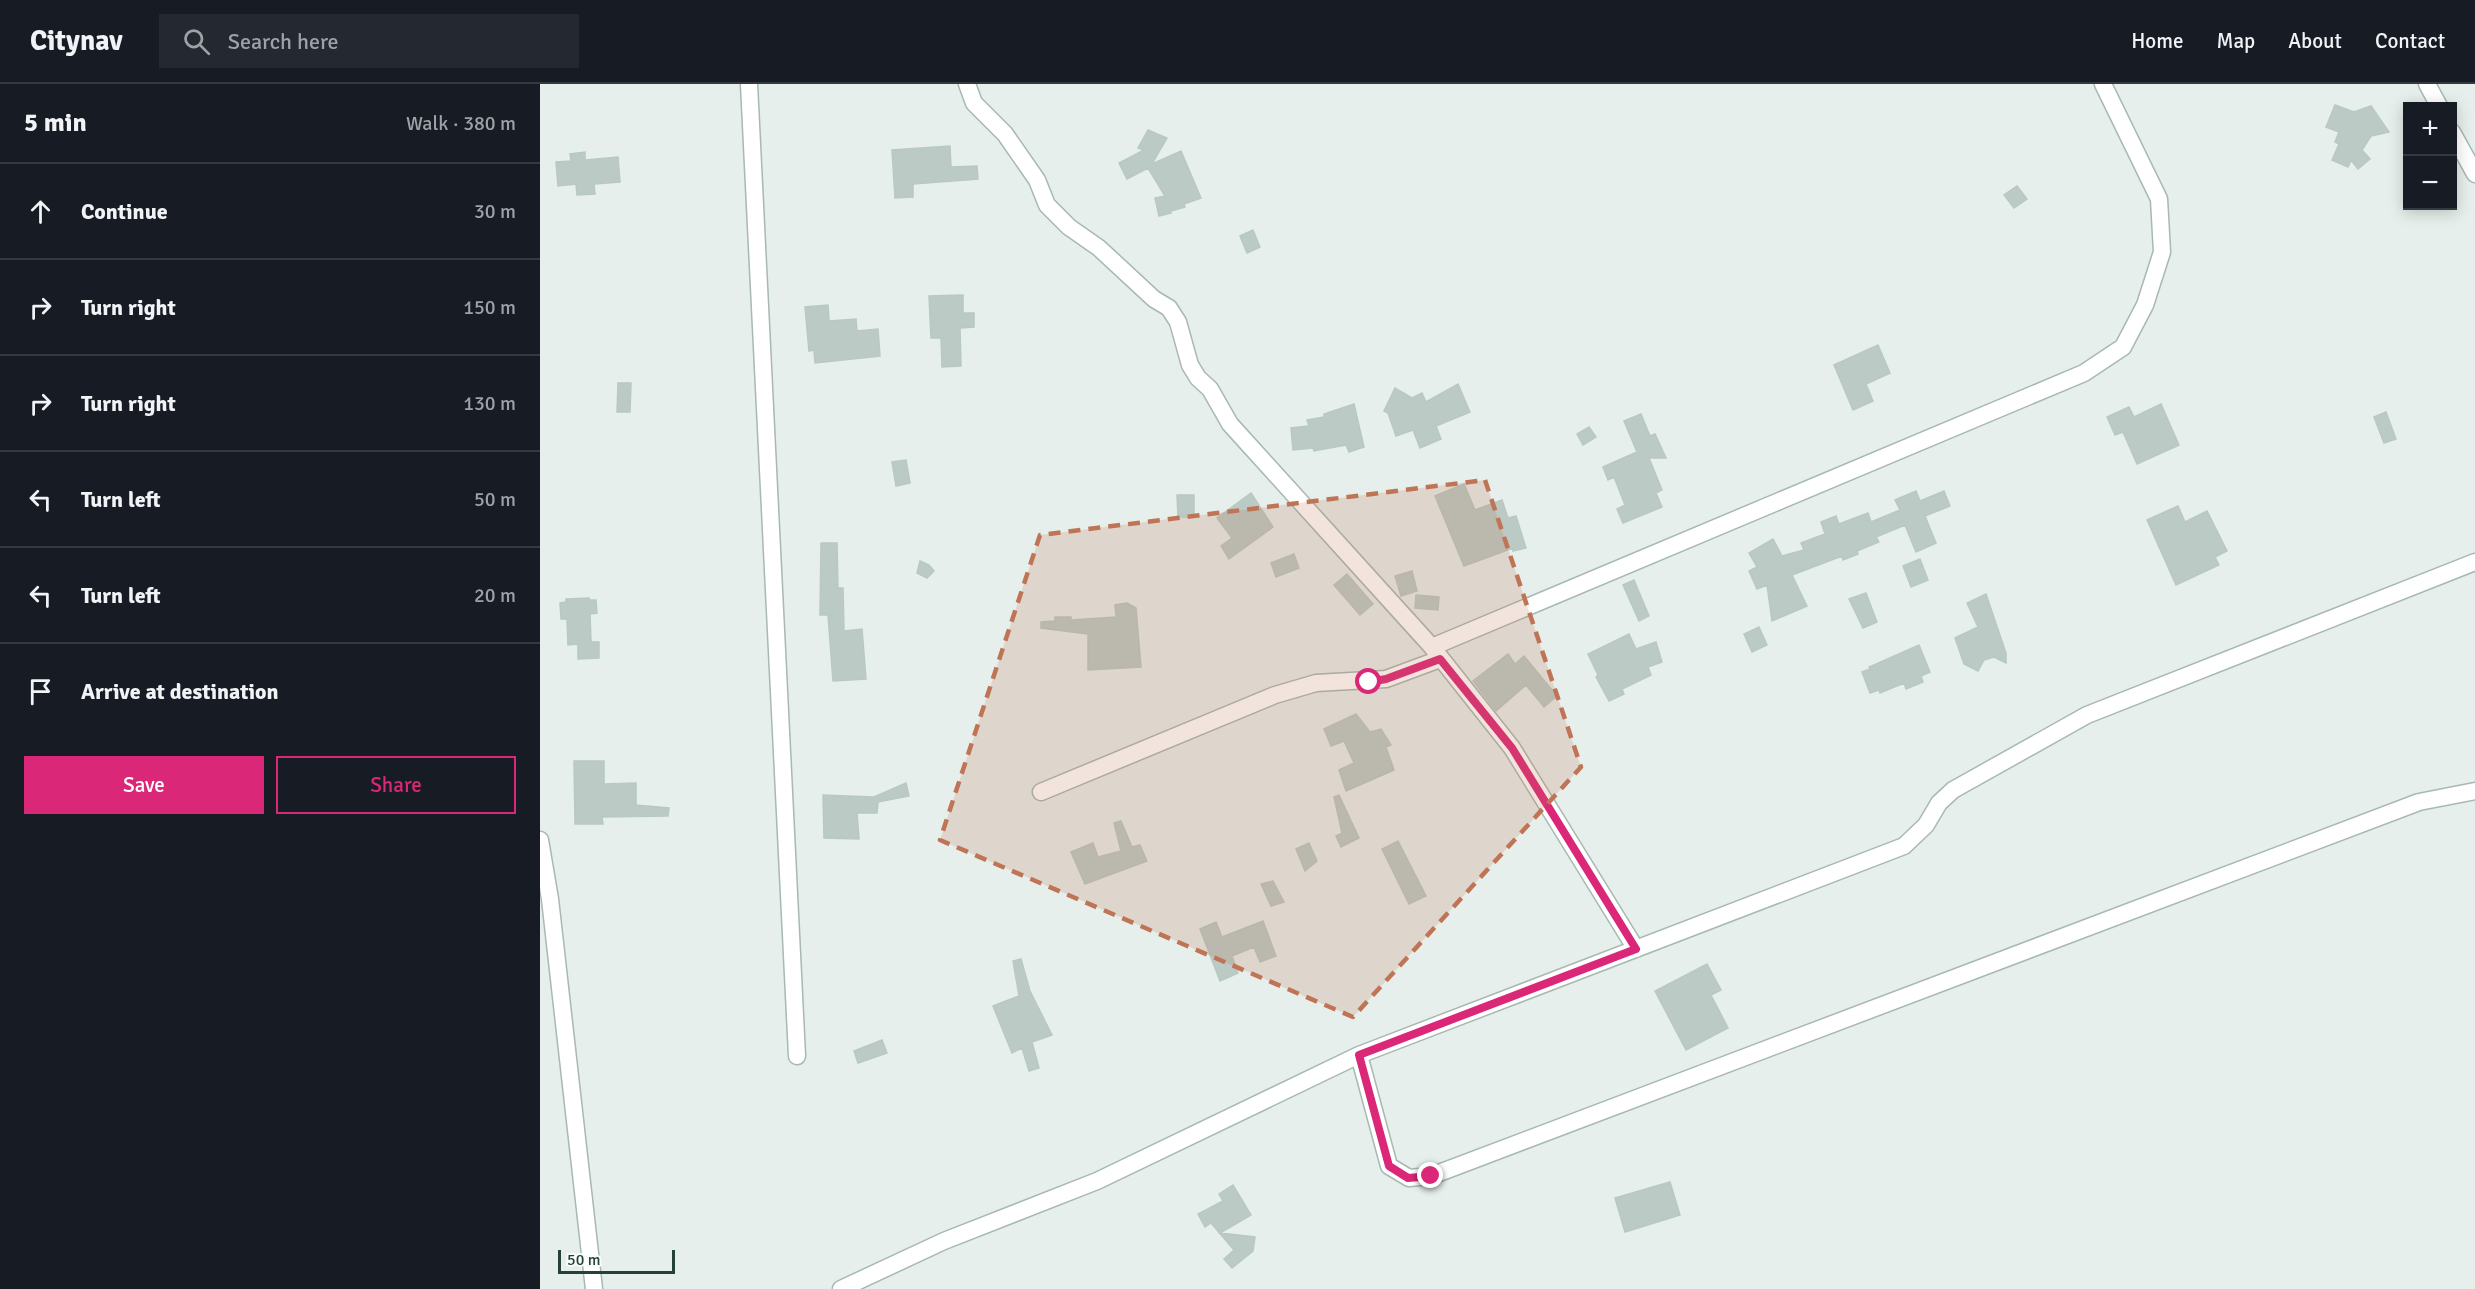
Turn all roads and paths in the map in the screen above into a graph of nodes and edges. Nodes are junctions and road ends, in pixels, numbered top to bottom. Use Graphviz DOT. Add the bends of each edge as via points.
graph roads {
  1 [pos="749,84"];
  2 [pos="968,84"];
  3 [pos="2103,84"];
  4 [pos="2427,84"];
  5 [pos="2437,102"];
  6 [pos="2457,141"];
  7 [pos="2475,174"];
  8 [pos="2475,562"];
  9 [pos="1436,653"];
  10 [pos="1041,792"];
  11 [pos="2475,792"];
  12 [pos="540,840"];
  13 [pos="1636,949"];
  14 [pos="1359,1055"];
  15 [pos="796,1056"];
  16 [pos="594,1289"];
  17 [pos="841,1289"];
  1 -- 15 [label="street"];
  2 -- 9 [label="street" via="974,103 1005,134 1037,180 1047,205 1168,308 1178,322 1190,365 1220,402 1230,424"];
  3 -- 9 [label="street" via="2159,199 2162,252 2145,305 2122,347 2084,374"];
  4 -- 5 [label="street"];
  6 -- 7 [label="street"];
  8 -- 13 [label="street" via="2087,715 1953,790 1904,846"];
  9 -- 10 [label="street" via="1386,679 1316,683 1275,695"];
  9 -- 13 [label="street" via="1512,748"];
  11 -- 14 [label="street" via="2420,802 1431,1176 1408,1178 1389,1166"];
  12 -- 16 [label="street"];
  13 -- 14 [label="street"];
  14 -- 17 [label="street" via="1097,1181 944,1241"];
}
